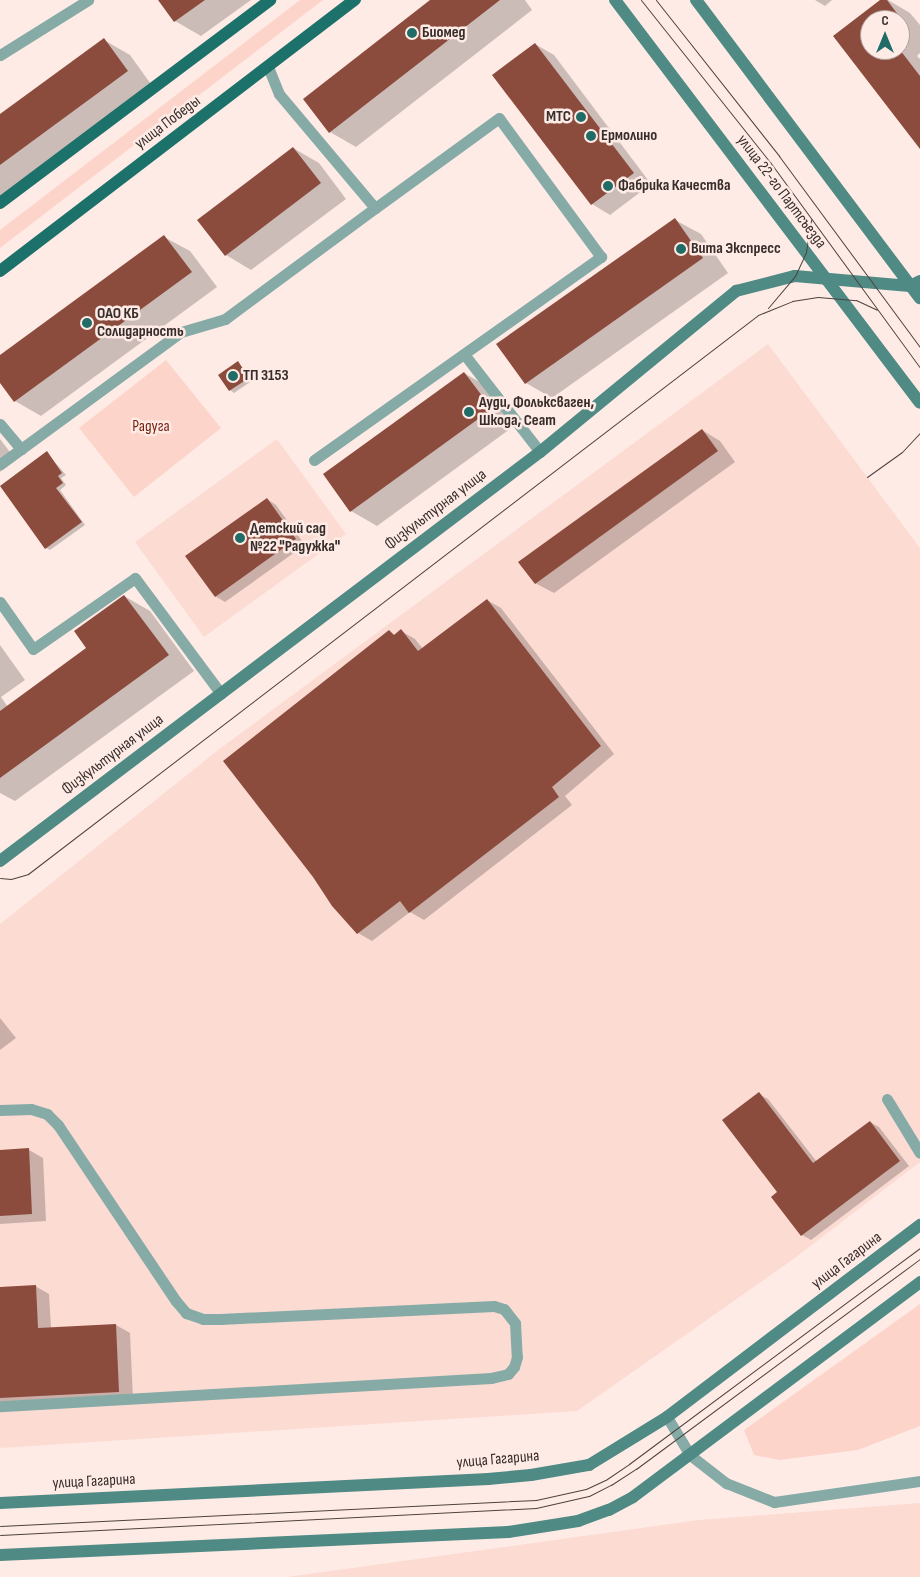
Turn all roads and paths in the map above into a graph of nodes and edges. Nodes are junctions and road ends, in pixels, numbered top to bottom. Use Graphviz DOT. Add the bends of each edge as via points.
graph roads {
  1 [pos="88,0"];
  2 [pos="270,0"];
  3 [pos="355,0"];
  4 [pos="615,0"];
  5 [pos="696,0"];
  6 [pos="0,56"];
  7 [pos="268,67"];
  8 [pos="0,203"];
  9 [pos="375,208"];
  10 [pos="0,271"];
  11 [pos="824,279"];
  12 [pos="915,284"];
  13 [pos="920,298"];
  14 [pos="464,354"];
  15 [pos="920,403"];
  16 [pos="0,424"];
  17 [pos="21,448"];
  18 [pos="540,452"];
  19 [pos="314,460"];
  20 [pos="0,464"];
  21 [pos="0,602"];
  22 [pos="221,694"];
  23 [pos="0,861"];
  24 [pos="887,1099"];
  25 [pos="0,1110"];
  26 [pos="920,1153"];
  27 [pos="920,1225"];
  28 [pos="920,1282"];
  29 [pos="0,1406"];
  30 [pos="667,1417"];
  31 [pos="690,1454"];
  32 [pos="918,1479"];
  33 [pos="0,1503"];
  34 [pos="0,1555"];
  1 -- 6 [label="lane"];
  2 -- 8 [label="main road"];
  3 -- 7 [label="main road, улица Победы"];
  4 -- 11 [label="main road, улица 22-го Партсъезда" via="751,177"];
  5 -- 12 [label="main road"];
  7 -- 9 [label="lane" via="278,94"];
  7 -- 10 [label="main road, улица Победы"];
  9 -- 14 [label="lane" via="499,118 601,257"];
  9 -- 17 [label="lane" via="224,319 181,332"];
  11 -- 12 [label="main road, Физкультурная улица"];
  11 -- 15 [label="main road, улица 22-го Партсъезда"];
  11 -- 18 [label="main road, Физкультурная улица" via="794,276 736,291"];
  12 -- 13 [label="main road"];
  14 -- 18 [label="lane"];
  14 -- 19 [label="lane"];
  16 -- 17 [label="lane"];
  17 -- 20 [label="lane"];
  18 -- 22 [label="main road, Физкультурная улица"];
  21 -- 22 [label="lane" via="33,649 135,578"];
  22 -- 23 [label="main road, Физкультурная улица"];
  24 -- 26 [label="lane"];
  25 -- 29 [label="lane" via="31,1109 47,1114 58,1125 186,1313 211,1319 494,1306 504,1309 514,1323 517,1357 508,1374 491,1378"];
  27 -- 30 [label="main road, улица Гагарина"];
  28 -- 31 [label="main road"];
  30 -- 31 [label="lane"];
  30 -- 33 [label="main road, улица Гагарина" via="588,1465 531,1475"];
  31 -- 32 [label="lane" via="726,1483 774,1502"];
  31 -- 34 [label="main road" via="609,1510 578,1521 508,1532"];
}
